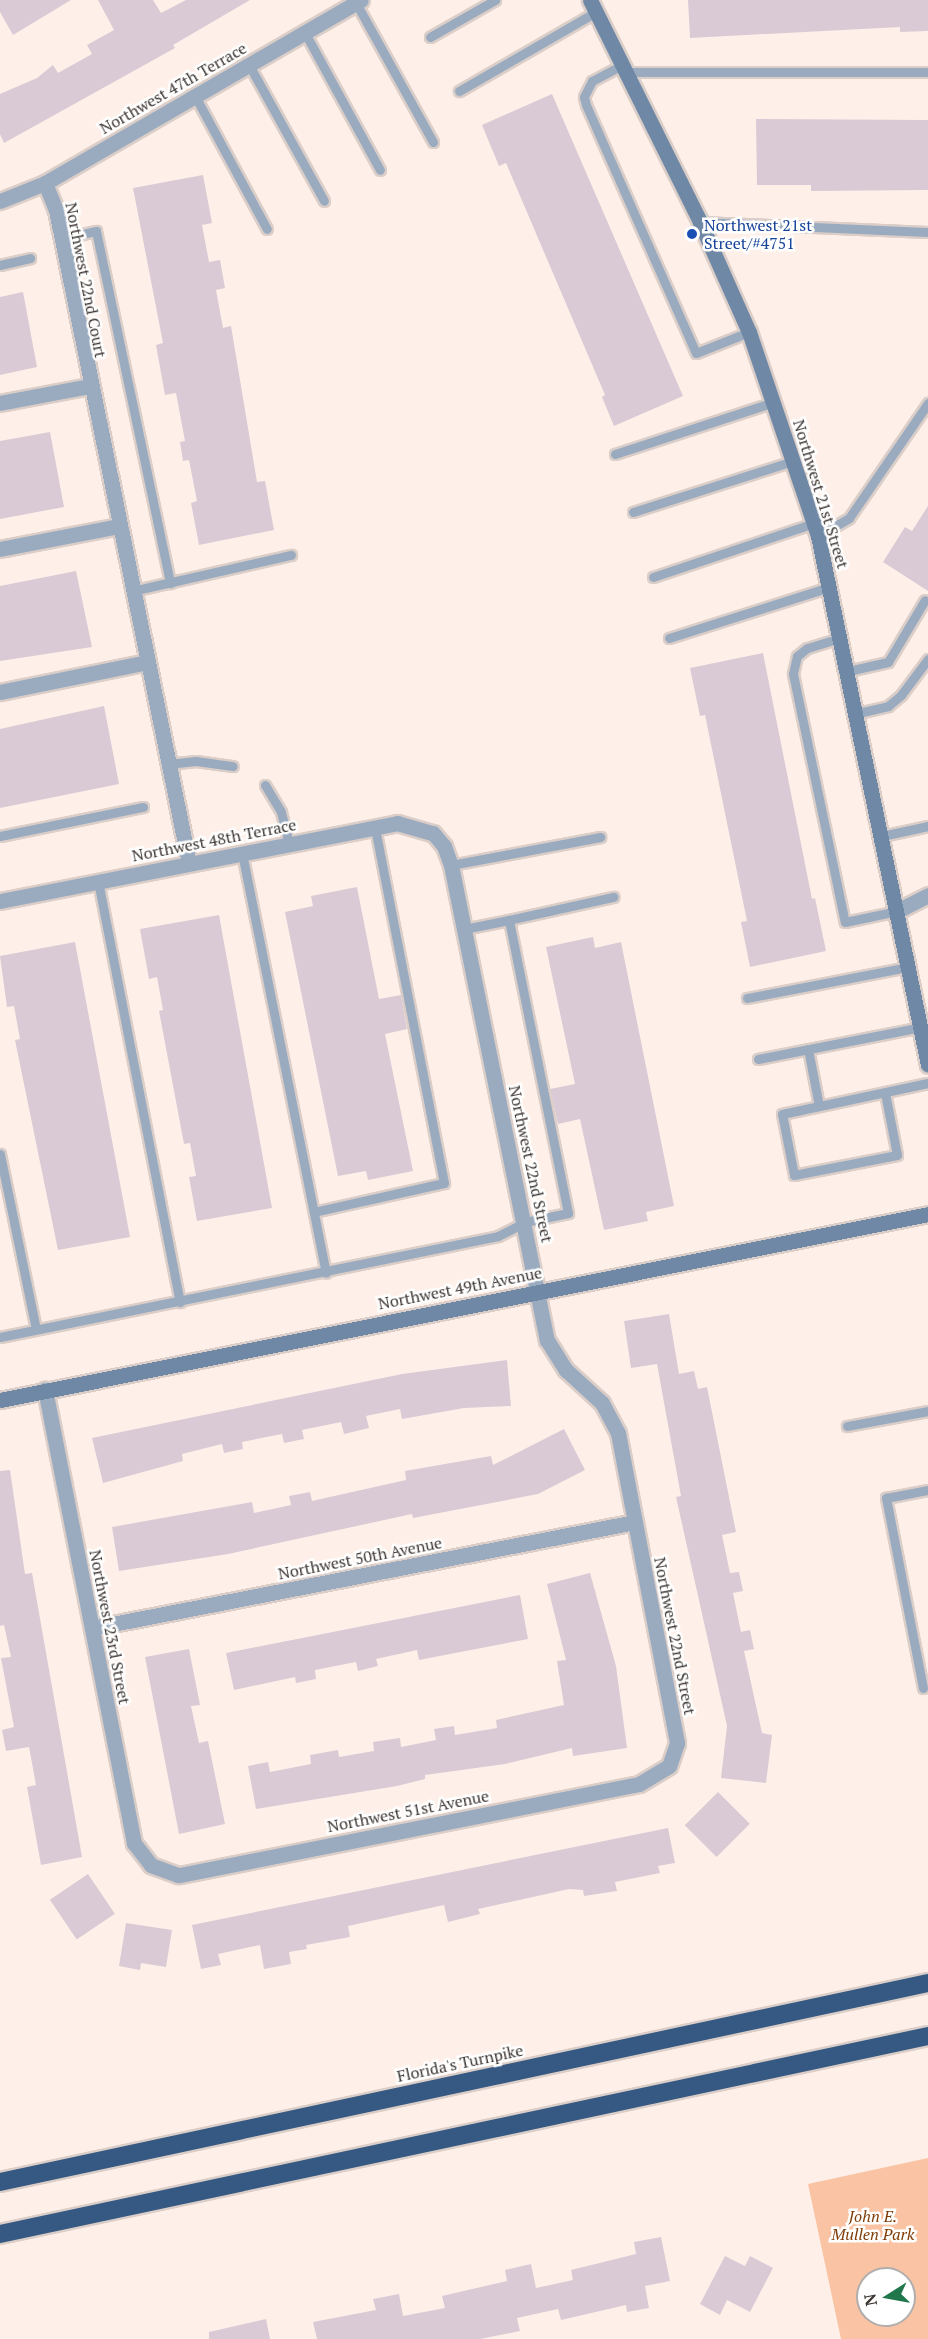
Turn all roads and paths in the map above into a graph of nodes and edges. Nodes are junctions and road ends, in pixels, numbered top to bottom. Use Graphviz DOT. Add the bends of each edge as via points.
graph roads {
  1 [pos="495,0"];
  2 [pos="358,1"];
  3 [pos="593,6"];
  4 [pos="304,33"];
  5 [pos="430,37"];
  6 [pos="249,65"];
  7 [pos="626,68"];
  8 [pos="928,72"];
  9 [pos="459,91"];
  10 [pos="195,96"];
  11 [pos="433,142"];
  12 [pos="380,170"];
  13 [pos="45,183"];
  14 [pos="0,201"];
  15 [pos="324,201"];
  16 [pos="700,222"];
  17 [pos="267,229"];
  18 [pos="928,232"];
  19 [pos="61,239"];
  20 [pos="30,258"];
  21 [pos="0,265"];
  22 [pos="749,332"];
  23 [pos="89,386"];
  24 [pos="774,402"];
  25 [pos="0,403"];
  26 [pos="928,403"];
  27 [pos="615,453"];
  28 [pos="793,461"];
  29 [pos="633,512"];
  30 [pos="119,526"];
  31 [pos="816,530"];
  32 [pos="0,549"];
  33 [pos="291,555"];
  34 [pos="653,577"];
  35 [pos="170,583"];
  36 [pos="830,587"];
  37 [pos="132,591"];
  38 [pos="925,600"];
  39 [pos="669,638"];
  40 [pos="840,638"];
  41 [pos="928,659"];
  42 [pos="147,662"];
  43 [pos="848,671"];
  44 [pos="0,692"];
  45 [pos="858,713"];
  46 [pos="168,764"];
  47 [pos="233,766"];
  48 [pos="265,785"];
  49 [pos="143,807"];
  50 [pos="928,826"];
  51 [pos="375,827"];
  52 [pos="433,833"];
  53 [pos="0,836"];
  54 [pos="882,836"];
  55 [pos="600,837"];
  56 [pos="289,844"];
  57 [pos="242,853"];
  58 [pos="189,863"];
  59 [pos="451,865"];
  60 [pos="98,881"];
  61 [pos="928,895"];
  62 [pos="613,897"];
  63 [pos="0,901"];
  64 [pos="897,911"];
  65 [pos="509,920"];
  66 [pos="464,929"];
  67 [pos="908,967"];
  68 [pos="747,998"];
  69 [pos="921,1027"];
  70 [pos="926,1046"];
  71 [pos="808,1049"];
  72 [pos="758,1059"];
  73 [pos="928,1065"];
  74 [pos="928,1083"];
  75 [pos="885,1093"];
  76 [pos="819,1106"];
  77 [pos="0,1154"];
  78 [pos="314,1212"];
  79 [pos="928,1214"];
  80 [pos="525,1222"];
  81 [pos="326,1274"];
  82 [pos="539,1291"];
  83 [pos="180,1302"];
  84 [pos="36,1329"];
  85 [pos="0,1336"];
  86 [pos="45,1390"];
  87 [pos="0,1400"];
  88 [pos="928,1411"];
  89 [pos="847,1426"];
  90 [pos="928,1490"];
  91 [pos="635,1522"];
  92 [pos="92,1628"];
  93 [pos="923,1688"];
  94 [pos="669,1766"];
  95 [pos="151,1865"];
  96 [pos="928,1983"];
  97 [pos="928,2036"];
  98 [pos="0,2182"];
  99 [pos="0,2234"];
  1 -- 5 [label="lane"];
  2 -- 4 [label="street, Northwest 47th Terrace"];
  2 -- 11 [label="lane"];
  3 -- 7 [label="street, Northwest 21st Street"];
  3 -- 9 [label="lane"];
  4 -- 6 [label="street, Northwest 47th Terrace"];
  4 -- 12 [label="lane"];
  6 -- 10 [label="street, Northwest 47th Terrace"];
  6 -- 15 [label="lane"];
  7 -- 8 [label="lane"];
  7 -- 16 [label="street, Northwest 21st Street"];
  7 -- 22 [label="lane" via="592,81 584,97 696,353"];
  10 -- 13 [label="street, Northwest 47th Terrace"];
  10 -- 17 [label="lane"];
  13 -- 14 [label="street, Northwest 47th Terrace"];
  13 -- 19 [label="street, Northwest 22nd Court"];
  16 -- 18 [label="lane"];
  16 -- 22 [label="street, Northwest 21st Street"];
  19 -- 23 [label="street, Northwest 22nd Court"];
  19 -- 35 [label="lane" via="96,231"];
  20 -- 21 [label="lane"];
  22 -- 24 [label="street, Northwest 21st Street"];
  23 -- 25 [label="street"];
  23 -- 30 [label="street, Northwest 22nd Court"];
  24 -- 27 [label="lane"];
  24 -- 28 [label="street, Northwest 21st Street"];
  26 -- 31 [label="lane" via="849,518"];
  28 -- 29 [label="lane"];
  28 -- 31 [label="street, Northwest 21st Street"];
  30 -- 32 [label="street"];
  30 -- 37 [label="street, Northwest 22nd Court"];
  31 -- 34 [label="lane"];
  31 -- 36 [label="street, Northwest 21st Street"];
  33 -- 35 [label="lane"];
  35 -- 37 [label="lane"];
  36 -- 39 [label="lane"];
  36 -- 40 [label="street, Northwest 21st Street"];
  37 -- 42 [label="street, Northwest 22nd Court"];
  38 -- 43 [label="lane" via="888,662"];
  40 -- 43 [label="street, Northwest 21st Street"];
  40 -- 64 [label="lane" via="807,648 797,656 793,674 845,922"];
  41 -- 45 [label="lane" via="888,706"];
  42 -- 44 [label="street"];
  42 -- 46 [label="street, Northwest 22nd Court"];
  43 -- 45 [label="street, Northwest 21st Street"];
  45 -- 54 [label="street, Northwest 21st Street"];
  46 -- 47 [label="lane" via="196,761"];
  46 -- 58 [label="street, Northwest 22nd Court"];
  48 -- 56 [label="lane" via="281,812"];
  49 -- 53 [label="lane"];
  50 -- 54 [label="lane"];
  51 -- 52 [label="street, Northwest 48th Terrace" via="397,823"];
  51 -- 56 [label="street, Northwest 48th Terrace"];
  51 -- 78 [label="lane" via="444,1183"];
  52 -- 59 [label="street, Northwest 22nd Street"];
  54 -- 64 [label="street, Northwest 21st Street"];
  55 -- 59 [label="lane"];
  56 -- 57 [label="street, Northwest 48th Terrace"];
  57 -- 58 [label="street, Northwest 48th Terrace"];
  57 -- 78 [label="lane"];
  58 -- 60 [label="street, Northwest 48th Terrace"];
  59 -- 66 [label="street, Northwest 22nd Street"];
  60 -- 63 [label="street, Northwest 48th Terrace"];
  60 -- 83 [label="lane"];
  61 -- 64 [label="street"];
  62 -- 65 [label="lane"];
  64 -- 67 [label="street, Northwest 21st Street"];
  65 -- 66 [label="lane"];
  65 -- 80 [label="lane" via="568,1213"];
  66 -- 80 [label="street, Northwest 22nd Street"];
  67 -- 68 [label="lane"];
  67 -- 69 [label="street, Northwest 21st Street"];
  69 -- 70 [label="street, Northwest 21st Street"];
  69 -- 71 [label="lane"];
  70 -- 73 [label="street, Northwest 21st Street"];
  71 -- 72 [label="lane"];
  71 -- 76 [label="lane"];
  74 -- 75 [label="lane"];
  75 -- 76 [label="lane"];
  75 -- 76 [label="lane" via="897,1155 794,1175 782,1114"];
  77 -- 84 [label="lane"];
  78 -- 81 [label="lane"];
  79 -- 82 [label="street, Northwest 49th Avenue"];
  80 -- 81 [label="lane" via="498,1236"];
  80 -- 82 [label="street, Northwest 22nd Street"];
  81 -- 83 [label="lane"];
  82 -- 86 [label="street, Northwest 49th Avenue"];
  82 -- 91 [label="street, Northwest 22nd Street" via="547,1340 566,1370 602,1403 618,1433"];
  83 -- 84 [label="lane"];
  84 -- 85 [label="lane"];
  86 -- 87 [label="street, Northwest 49th Avenue"];
  86 -- 92 [label="street, Northwest 23rd Street"];
  88 -- 89 [label="lane"];
  90 -- 93 [label="lane" via="886,1498"];
  91 -- 92 [label="street, Northwest 50th Avenue"];
  91 -- 94 [label="street, Northwest 22nd Street" via="677,1743"];
  92 -- 95 [label="street, Northwest 23rd Street" via="134,1843"];
  94 -- 95 [label="street, Northwest 51st Avenue" via="639,1784 178,1875"];
  96 -- 98 [label="highway, Florida's Turnpike"];
  97 -- 99 [label="highway"];
}
